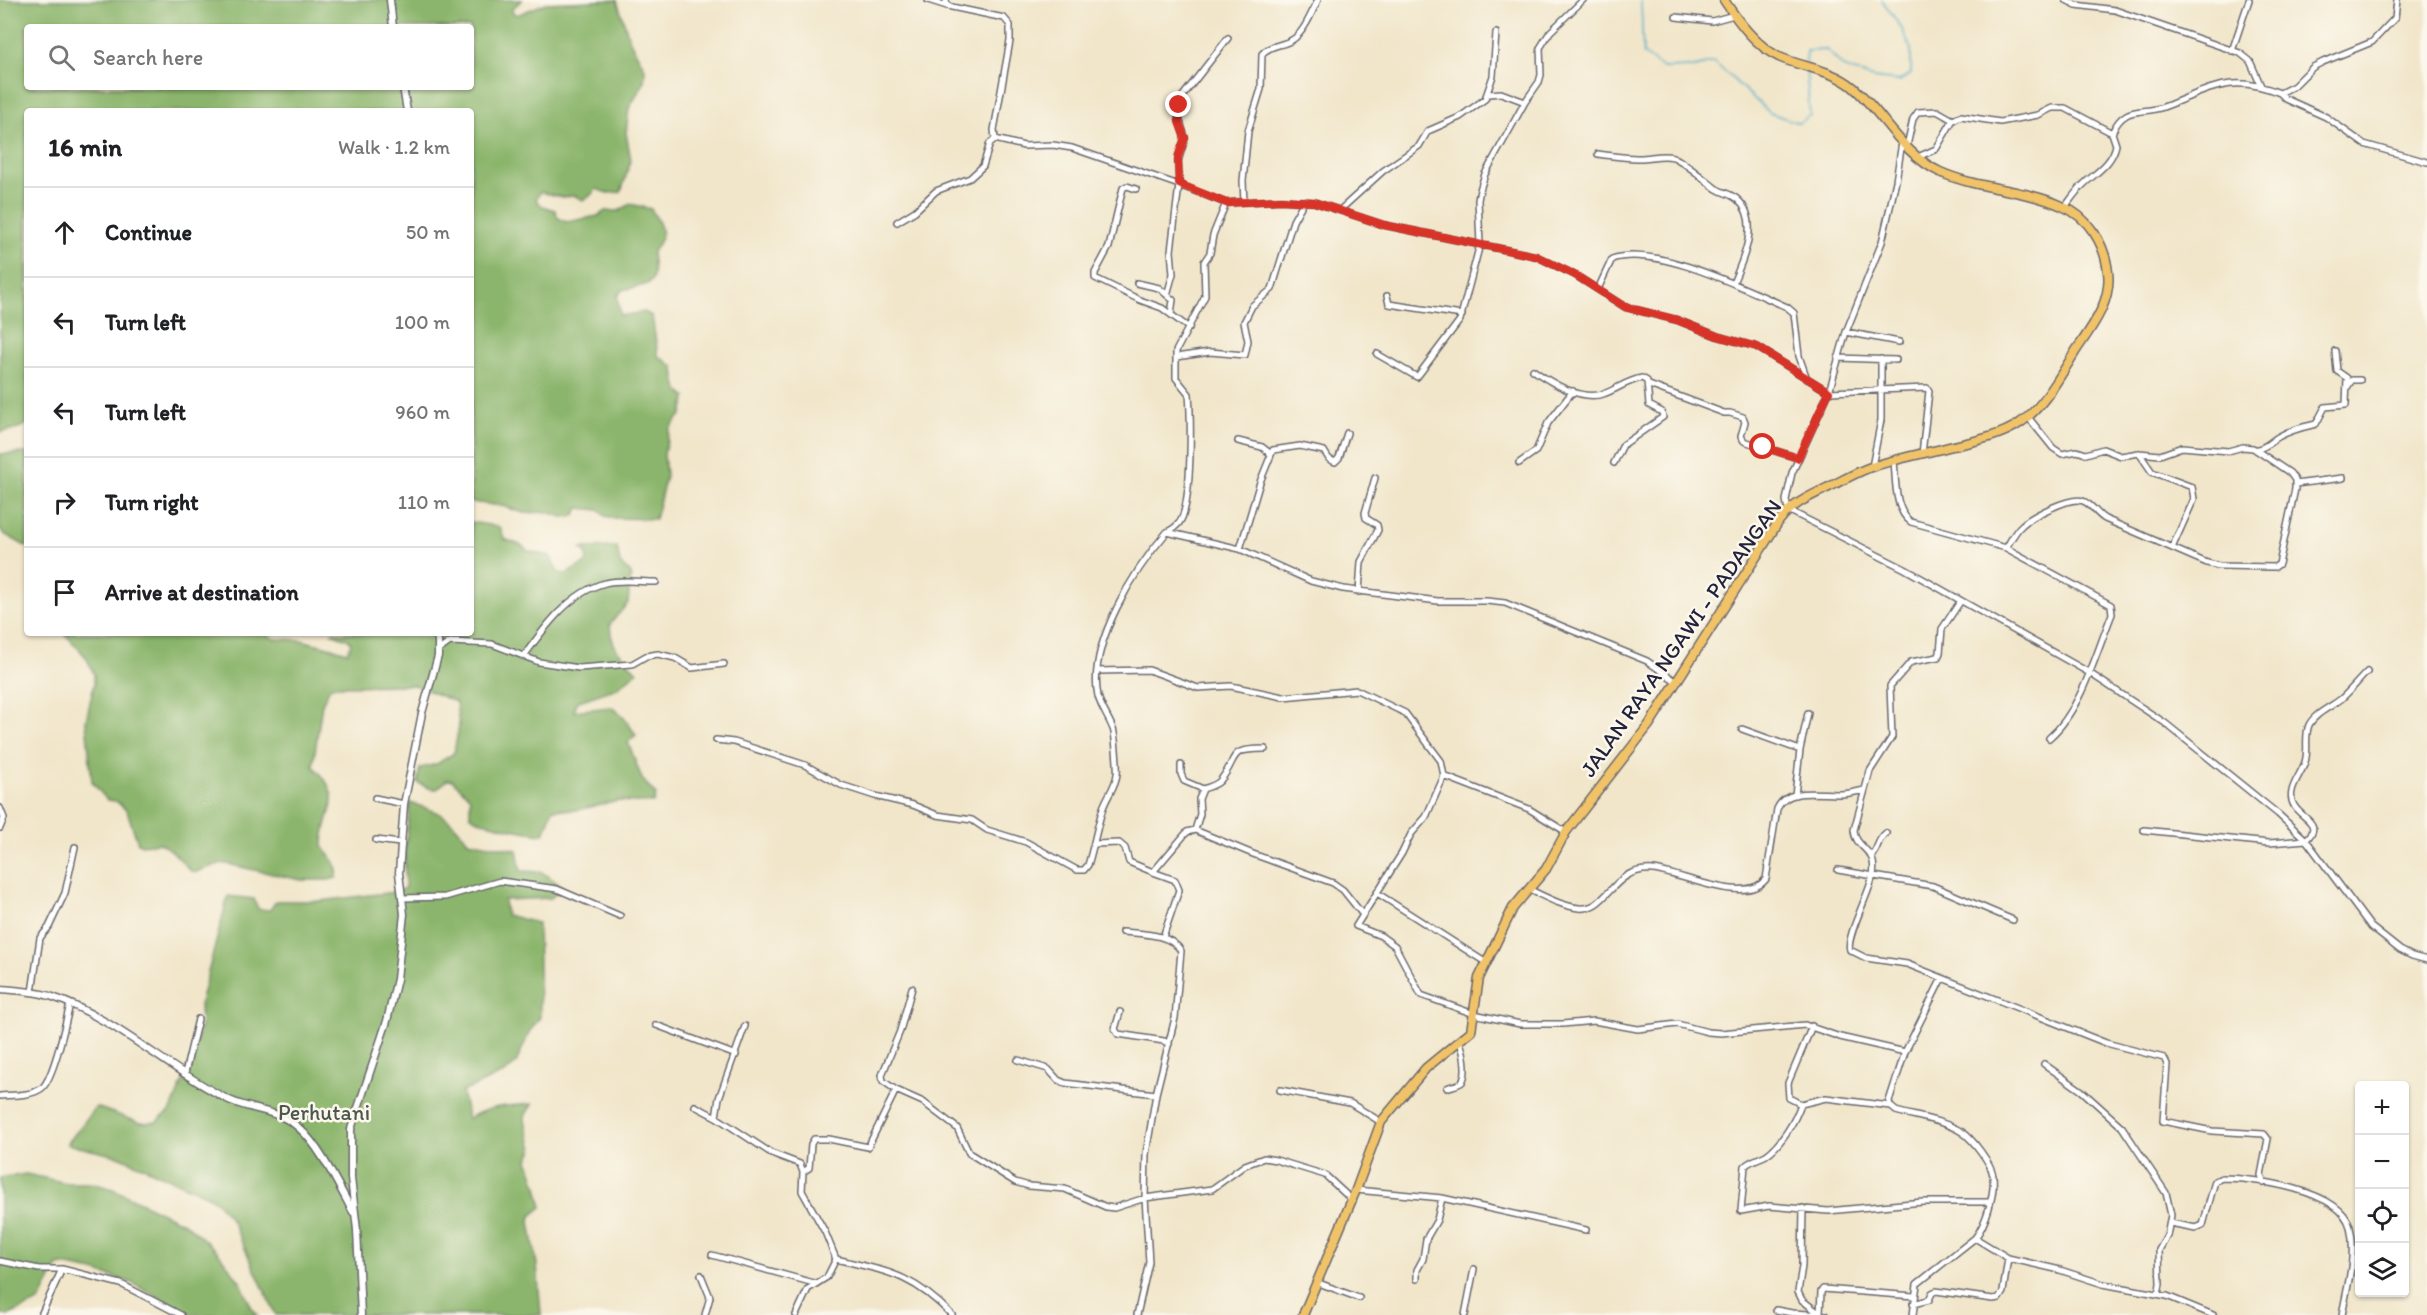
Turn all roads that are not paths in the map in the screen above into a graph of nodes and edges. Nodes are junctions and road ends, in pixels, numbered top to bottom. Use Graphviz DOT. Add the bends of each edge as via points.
graph roads {
  1 [pos="390,0"];
  2 [pos="928,0"];
  3 [pos="1318,0"];
  4 [pos="1583,0"];
  5 [pos="1724,0"];
  6 [pos="2066,0"];
  7 [pos="2249,0"];
  8 [pos="2397,0"];
  9 [pos="946,3"];
  10 [pos="1734,15"];
  11 [pos="1676,17"];
  12 [pos="393,24"];
  13 [pos="1496,33"];
  14 [pos="1228,38"];
  15 [pos="2232,51"];
  16 [pos="2261,86"];
  17 [pos="404,90"];
  18 [pos="2280,93"];
  19 [pos="1488,94"];
  20 [pos="1524,102"];
  21 [pos="406,108"];
  22 [pos="1953,120"];
  23 [pos="2112,133"];
  24 [pos="995,140"];
  25 [pos="1904,144"];
  26 [pos="1598,154"];
  27 [pos="1918,158"];
  28 [pos="2427,162"];
  29 [pos="1179,184"];
  30 [pos="1136,189"];
  31 [pos="1304,201"];
  32 [pos="1244,202"];
  33 [pos="1226,203"];
  34 [pos="2066,207"];
  35 [pos="1340,210"];
  36 [pos="897,222"];
  37 [pos="1480,244"];
  38 [pos="1137,283"];
  39 [pos="1733,283"];
  40 [pos="1598,289"];
  41 [pos="1167,295"];
  42 [pos="1387,296"];
  43 [pos="1171,314"];
  44 [pos="1462,315"];
  45 [pos="1189,328"];
  46 [pos="1846,332"];
  47 [pos="1899,342"];
  48 [pos="2335,351"];
  49 [pos="1377,354"];
  50 [pos="1176,357"];
  51 [pos="1838,358"];
  52 [pos="1881,358"];
  53 [pos="1896,360"];
  54 [pos="1533,370"];
  55 [pos="1807,379"];
  56 [pos="2360,380"];
  57 [pos="1648,385"];
  58 [pos="2347,388"];
  59 [pos="1573,391"];
  60 [pos="1882,391"];
  61 [pos="1829,392"];
  62 [pos="2028,417"];
  63 [pos="1347,433"];
  64 [pos="1238,441"];
  65 [pos="2258,449"];
  66 [pos="2139,453"];
  67 [pos="1271,454"];
  68 [pos="1922,454"];
  69 [pos="1798,458"];
  70 [pos="1894,462"];
  71 [pos="1519,463"];
  72 [pos="1614,463"];
  73 [pos="1872,467"];
  74 [pos="1375,478"];
  75 [pos="2343,478"];
  76 [pos="2295,484"];
  77 [pos="1788,510"];
  78 [pos="1167,532"];
  79 [pos="2006,548"];
  80 [pos="1240,549"];
  81 [pos="2172,549"];
  82 [pos="656,582"];
  83 [pos="1359,592"];
  84 [pos="1960,602"];
  85 [pos="437,636"];
  86 [pos="439,650"];
  87 [pos="524,656"];
  88 [pos="724,664"];
  89 [pos="1097,671"];
  90 [pos="2088,672"];
  91 [pos="2367,672"];
  92 [pos="1677,682"];
  93 [pos="1808,713"];
  94 [pos="1742,729"];
  95 [pos="2049,738"];
  96 [pos="716,740"];
  97 [pos="1266,749"];
  98 [pos="1800,750"];
  99 [pos="1181,765"];
  100 [pos="1444,776"];
  101 [pos="1203,789"];
  102 [pos="1864,790"];
  103 [pos="1795,795"];
  104 [pos="375,798"];
  105 [pos="404,804"];
  106 [pos="0,808"];
  107 [pos="0,828"];
  108 [pos="1196,830"];
  109 [pos="2144,830"];
  110 [pos="1566,832"];
  111 [pos="1886,833"];
  112 [pos="376,840"];
  113 [pos="2306,840"];
  114 [pos="400,843"];
  115 [pos="1095,844"];
  116 [pos="75,847"];
  117 [pos="1872,855"];
  118 [pos="1838,870"];
  119 [pos="1153,872"];
  120 [pos="1873,877"];
  121 [pos="1528,889"];
  122 [pos="1377,893"];
  123 [pos="402,898"];
  124 [pos="1363,915"];
  125 [pos="620,916"];
  126 [pos="2013,920"];
  127 [pos="1122,932"];
  128 [pos="1163,937"];
  129 [pos="2427,960"];
  130 [pos="1485,962"];
  131 [pos="1942,978"];
  132 [pos="912,988"];
  133 [pos="0,989"];
  134 [pos="32,992"];
  135 [pos="70,1004"];
  136 [pos="1120,1012"];
  137 [pos="1474,1014"];
  138 [pos="198,1018"];
  139 [pos="656,1026"];
  140 [pos="745,1026"];
  141 [pos="1812,1026"];
  142 [pos="1459,1041"];
  143 [pos="1169,1044"];
  144 [pos="1905,1052"];
  145 [pos="736,1055"];
  146 [pos="1018,1060"];
  147 [pos="2044,1064"];
  148 [pos="185,1073"];
  149 [pos="1447,1088"];
  150 [pos="896,1090"];
  151 [pos="1280,1090"];
  152 [pos="1156,1094"];
  153 [pos="0,1096"];
  154 [pos="1801,1104"];
  155 [pos="695,1106"];
  156 [pos="1890,1106"];
  157 [pos="716,1117"];
  158 [pos="1381,1122"];
  159 [pos="803,1172"];
  160 [pos="2264,1183"];
  161 [pos="1356,1190"];
  162 [pos="1145,1198"];
  163 [pos="1442,1198"];
  164 [pos="1352,1200"];
  165 [pos="1989,1202"];
  166 [pos="1803,1208"];
  167 [pos="354,1214"];
  168 [pos="2170,1223"];
  169 [pos="1586,1230"];
  170 [pos="1976,1238"];
  171 [pos="712,1255"];
  172 [pos="2008,1258"];
  173 [pos="836,1259"];
  174 [pos="0,1261"];
  175 [pos="62,1269"];
  176 [pos="1474,1269"];
  177 [pos="701,1275"];
  178 [pos="1417,1279"];
  179 [pos="1316,1282"];
  180 [pos="814,1283"];
  181 [pos="2158,1294"];
  182 [pos="1914,1296"];
  183 [pos="1359,1298"];
  184 [pos="1913,1304"];
  185 [pos="1776,1310"];
  186 [pos="1823,1314"];
  187 [pos="41,1315"];
  188 [pos="181,1315"];
  189 [pos="361,1315"];
  190 [pos="705,1315"];
  191 [pos="796,1315"];
  192 [pos="952,1315"];
  193 [pos="1137,1315"];
  194 [pos="1303,1315"];
  195 [pos="1465,1315"];
  196 [pos="1913,1315"];
  197 [pos="2213,1315"];
  198 [pos="2343,1315"];
  1 -- 12 [label="street"];
  2 -- 9 [label="street"];
  3 -- 32 [label="street" via="1295,37 1262,54 1263,82 1248,131"];
  4 -- 20 [label="street" via="1542,44 1540,78"];
  5 -- 10 [label="highway, JALAN RAYA NGAWI - PADANGAN"];
  6 -- 15 [label="street" via="2115,10"];
  7 -- 15 [label="street"];
  8 -- 18 [label="street" via="2396,18 2372,42 2313,67"];
  9 -- 24 [label="street" via="1004,18 1010,24"];
  10 -- 11 [label="street" via="1712,21"];
  10 -- 25 [label="highway, JALAN RAYA NGAWI - PADANGAN" via="1771,52 1837,76 1852,87"];
  13 -- 19 [label="street"];
  14 -- 29 [label="street" via="1179,105 1179,122 1185,138 1178,157"];
  15 -- 16 [label="street" via="2247,57"];
  16 -- 18 [label="street"];
  16 -- 23 [label="street" via="2222,86 2166,106 2128,113"];
  17 -- 21 [label="street"];
  18 -- 28 [label="street" via="2326,117 2364,144"];
  19 -- 20 [label="street" via="1501,93"];
  19 -- 35 [label="street" via="1460,117 1428,131 1419,146 1383,171"];
  20 -- 37 [label="street" via="1480,190"];
  22 -- 23 [label="street" via="1964,116 2000,122 2062,108"];
  22 -- 25 [label="street" via="1937,111 1918,112"];
  22 -- 27 [label="street" via="1936,149"];
  23 -- 34 [label="street" via="2116,145 2109,160"];
  24 -- 29 [label="street" via="1024,147 1071,148"];
  24 -- 36 [label="street" via="990,143 982,166 970,178 936,191"];
  25 -- 27 [label="highway, JALAN RAYA NGAWI - PADANGAN"];
  25 -- 46 [label="street" via="1882,242"];
  26 -- 39 [label="street" via="1673,157 1716,189 1740,201 1748,236"];
  27 -- 34 [label="highway, JALAN RAYA NGAWI - PADANGAN" via="1946,174"];
  29 -- 33 [label="street"];
  29 -- 41 [label="street" via="1171,251 1173,274"];
  30 -- 43 [label="street" via="1123,188 1110,247 1095,278"];
  31 -- 32 [label="street"];
  31 -- 35 [label="street"];
  31 -- 50 [label="street" via="1293,221 1271,291 1252,306 1244,322 1248,341 1245,355 1210,352"];
  32 -- 33 [label="street"];
  33 -- 45 [label="street" via="1204,262 1205,296"];
  34 -- 62 [label="highway, JALAN RAYA NGAWI - PADANGAN" via="2097,236 2108,268 2107,292 2089,332"];
  35 -- 37 [label="street" via="1384,225"];
  37 -- 40 [label="street" via="1542,258"];
  37 -- 44 [label="street"];
  38 -- 41 [label="street" via="1156,286"];
  39 -- 40 [label="street" via="1696,269 1635,255 1609,261"];
  39 -- 55 [label="street" via="1794,313 1799,356"];
  40 -- 55 [label="street" via="1625,307 1752,344"];
  41 -- 43 [label="street" via="1174,302"];
  42 -- 44 [label="street" via="1389,304 1395,306"];
  43 -- 45 [label="street"];
  44 -- 49 [label="street" via="1417,377"];
  45 -- 50 [label="street" via="1176,348"];
  46 -- 47 [label="street"];
  46 -- 51 [label="street"];
  48 -- 58 [label="street" via="2337,371 2347,376"];
  50 -- 78 [label="street" via="1176,378 1190,394 1188,473 1182,519"];
  51 -- 52 [label="street"];
  51 -- 61 [label="street"];
  52 -- 53 [label="street"];
  52 -- 60 [label="street"];
  54 -- 59 [label="street"];
  55 -- 61 [label="street"];
  56 -- 58 [label="street" via="2352,380"];
  57 -- 59 [label="street" via="1639,378 1601,395"];
  57 -- 69 [label="street" via="1743,417 1744,441"];
  57 -- 72 [label="street" via="1649,405 1664,417 1623,445"];
  58 -- 65 [label="street" via="2346,405 2325,407 2316,424 2281,435"];
  59 -- 71 [label="street" via="1548,423 1536,451"];
  60 -- 61 [label="street"];
  60 -- 68 [label="street" via="1929,389"];
  60 -- 73 [label="street"];
  61 -- 69 [label="street"];
  62 -- 66 [label="street" via="2062,454 2086,454 2100,449 2121,456"];
  62 -- 68 [label="highway, JALAN RAYA NGAWI - PADANGAN" via="1998,434"];
  63 -- 67 [label="street" via="1335,462 1324,451 1300,446 1275,449"];
  64 -- 67 [label="street" via="1262,447"];
  65 -- 66 [label="street" via="2187,447 2160,455"];
  65 -- 76 [label="street" via="2290,473"];
  66 -- 81 [label="street" via="2152,472 2193,488 2194,499"];
  67 -- 80 [label="street"];
  68 -- 70 [label="highway, JALAN RAYA NGAWI - PADANGAN"];
  69 -- 77 [label="street" via="1789,480"];
  70 -- 73 [label="highway, JALAN RAYA NGAWI - PADANGAN"];
  70 -- 79 [label="street" via="1900,507 1907,519"];
  73 -- 77 [label="highway, JALAN RAYA NGAWI - PADANGAN"];
  74 -- 83 [label="street" via="1365,516 1378,530 1361,562"];
  75 -- 76 [label="street"];
  76 -- 81 [label="street" via="2277,566 2213,565"];
  77 -- 84 [label="street" via="1905,569"];
  77 -- 92 [label="highway, JALAN RAYA NGAWI - PADANGAN"];
  78 -- 80 [label="street"];
  78 -- 89 [label="street" via="1111,621"];
  79 -- 81 [label="street" via="2026,521 2075,499 2085,501 2105,519"];
  79 -- 90 [label="street" via="2111,605 2112,614"];
  80 -- 83 [label="street" via="1311,580"];
  82 -- 87 [label="street" via="607,582 589,590 546,625"];
  83 -- 92 [label="street" via="1449,602 1505,603 1647,661"];
  84 -- 90 [label="street"];
  84 -- 102 [label="street" via="1942,629 1938,657 1911,662 1890,686 1892,737 1870,771"];
  85 -- 86 [label="street"];
  86 -- 87 [label="street" via="450,642 461,641 497,645"];
  86 -- 105 [label="street"];
  87 -- 88 [label="street" via="551,665 579,668 632,664 658,654 692,668"];
  89 -- 100 [label="street" via="1149,670 1198,688 1231,686 1283,697 1357,690 1405,713 1441,761"];
  89 -- 115 [label="street" via="1100,701 1115,735 1117,772 1102,810"];
  90 -- 95 [label="street" via="2068,716"];
  90 -- 113 [label="street" via="2180,734"];
  91 -- 113 [label="street" via="2316,717 2308,729 2306,757 2292,788 2291,800 2295,810 2312,824"];
  92 -- 110 [label="highway, JALAN RAYA NGAWI - PADANGAN" via="1633,747"];
  93 -- 98 [label="street"];
  94 -- 98 [label="street"];
  96 -- 115 [label="street" via="805,765 858,791 937,815 972,820 987,830 1026,842 1077,870 1086,869"];
  97 -- 101 [label="street" via="1237,753 1218,783"];
  98 -- 103 [label="street"];
  99 -- 101 [label="street" via="1184,781"];
  100 -- 110 [label="street" via="1529,809"];
  100 -- 122 [label="street" via="1429,812 1411,834"];
  101 -- 108 [label="street"];
  102 -- 103 [label="street"];
  102 -- 117 [label="street" via="1854,835"];
  103 -- 121 [label="street" via="1779,805 1766,879 1761,885 1736,890 1663,872 1635,871 1623,877 1593,907 1580,908"];
  104 -- 105 [label="street"];
  105 -- 114 [label="street"];
  106 -- 107 [label="street" via="4,818"];
  108 -- 119 [label="street" via="1187,832"];
  108 -- 124 [label="street" via="1333,883"];
  109 -- 113 [label="street" via="2269,843"];
  110 -- 121 [label="highway, JALAN RAYA NGAWI - PADANGAN" via="1545,869"];
  111 -- 117 [label="street"];
  112 -- 114 [label="street"];
  113 -- 129 [label="street" via="2372,927 2400,950"];
  114 -- 123 [label="street"];
  115 -- 119 [label="street" via="1119,843 1129,862"];
  116 -- 134 [label="street" via="65,893 40,938"];
  117 -- 120 [label="street"];
  118 -- 120 [label="street"];
  119 -- 128 [label="street" via="1175,880 1179,890"];
  120 -- 126 [label="street" via="1942,889"];
  120 -- 131 [label="street" via="1849,937 1850,950 1866,958 1907,964"];
  121 -- 130 [label="highway, JALAN RAYA NGAWI - PADANGAN"];
  122 -- 124 [label="street"];
  122 -- 130 [label="street"];
  123 -- 125 [label="street" via="445,897 500,881 557,889"];
  123 -- 167 [label="street" via="404,914 396,986 351,1129"];
  124 -- 137 [label="street" via="1356,926 1395,946 1421,995"];
  127 -- 128 [label="street"];
  128 -- 143 [label="street" via="1181,951"];
  130 -- 137 [label="highway, JALAN RAYA NGAWI - PADANGAN" via="1475,991"];
  131 -- 144 [label="street"];
  131 -- 160 [label="street" via="2106,1042 2164,1058 2167,1064 2163,1121 2212,1131 2264,1134 2268,1139 2261,1175"];
  132 -- 150 [label="street" via="882,1072 883,1081"];
  133 -- 134 [label="street"];
  134 -- 135 [label="street"];
  135 -- 148 [label="street" via="113,1025"];
  135 -- 153 [label="street" via="43,1087"];
  136 -- 143 [label="street" via="1115,1029 1118,1034"];
  137 -- 141 [label="street" via="1525,1024 1594,1022 1646,1029 1677,1024 1714,1033"];
  137 -- 142 [label="highway, JALAN RAYA NGAWI - PADANGAN" via="1471,1031"];
  138 -- 148 [label="street"];
  139 -- 145 [label="street"];
  140 -- 145 [label="street"];
  141 -- 144 [label="street" via="1840,1037"];
  141 -- 154 [label="street" via="1787,1087 1789,1098"];
  142 -- 149 [label="street" via="1464,1055 1463,1078"];
  142 -- 158 [label="highway, JALAN RAYA NGAWI - PADANGAN" via="1426,1068"];
  143 -- 152 [label="street"];
  144 -- 156 [label="street"];
  145 -- 157 [label="street"];
  146 -- 152 [label="street" via="1048,1069 1065,1083"];
  147 -- 168 [label="street" via="2122,1127 2166,1192"];
  148 -- 167 [label="street" via="229,1100 269,1111 296,1125 329,1170"];
  150 -- 159 [label="street" via="868,1147 814,1139 808,1168"];
  150 -- 162 [label="street" via="923,1102 957,1128 969,1153 1015,1182 1065,1189 1110,1208"];
  151 -- 158 [label="street" via="1350,1103"];
  152 -- 162 [label="street" via="1146,1154"];
  154 -- 156 [label="street" via="1827,1098"];
  154 -- 166 [label="street" via="1794,1121 1773,1148 1745,1166 1739,1209 1743,1212 1768,1206"];
  155 -- 157 [label="street"];
  156 -- 165 [label="street" via="1896,1112 1948,1125 1973,1141 1993,1174"];
  157 -- 159 [label="street" via="771,1153 797,1162"];
  158 -- 161 [label="highway, JALAN RAYA NGAWI - PADANGAN"];
  159 -- 173 [label="street" via="802,1191"];
  160 -- 168 [label="street" via="2219,1178 2214,1183 2203,1225 2196,1228"];
  160 -- 198 [label="street" via="2322,1199 2345,1217 2352,1254"];
  161 -- 163 [label="street"];
  161 -- 164 [label="highway, JALAN RAYA NGAWI - PADANGAN"];
  162 -- 164 [label="street" via="1212,1189 1245,1165 1269,1158 1325,1175"];
  162 -- 193 [label="street" via="1149,1262"];
  163 -- 169 [label="street"];
  163 -- 178 [label="street" via="1437,1220 1426,1239"];
  164 -- 179 [label="highway, JALAN RAYA NGAWI - PADANGAN"];
  165 -- 166 [label="street" via="1923,1202 1828,1211"];
  165 -- 170 [label="street"];
  166 -- 186 [label="street" via="1798,1292 1802,1300"];
  167 -- 189 [label="street"];
  168 -- 181 [label="street" via="2159,1250"];
  170 -- 172 [label="street"];
  170 -- 182 [label="street" via="1920,1282"];
  171 -- 180 [label="street"];
  172 -- 181 [label="street" via="2103,1284"];
  172 -- 184 [label="street" via="1999,1298 1936,1291 1929,1300"];
  173 -- 180 [label="street" via="827,1277"];
  173 -- 192 [label="street" via="904,1278 932,1294"];
  174 -- 175 [label="street"];
  175 -- 187 [label="street"];
  175 -- 188 [label="street" via="121,1284"];
  176 -- 195 [label="street"];
  177 -- 190 [label="street" via="710,1298"];
  179 -- 183 [label="street"];
  179 -- 194 [label="highway, JALAN RAYA NGAWI - PADANGAN"];
  180 -- 191 [label="street"];
  181 -- 197 [label="street"];
  182 -- 184 [label="street"];
  182 -- 186 [label="street" via="1826,1288 1821,1292"];
  184 -- 196 [label="street"];
  185 -- 186 [label="street"];
}
